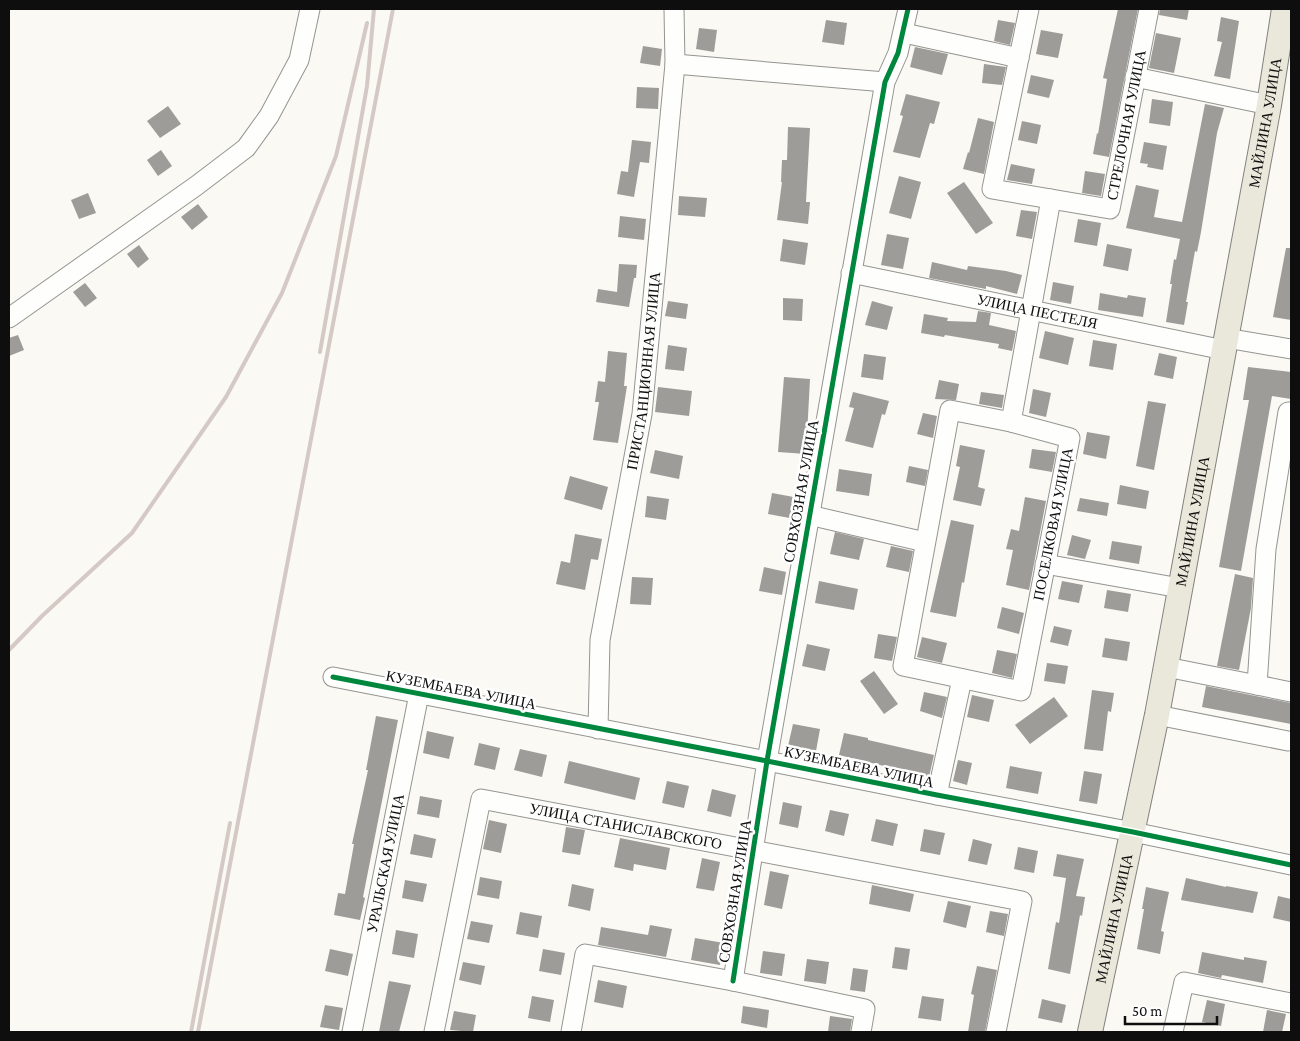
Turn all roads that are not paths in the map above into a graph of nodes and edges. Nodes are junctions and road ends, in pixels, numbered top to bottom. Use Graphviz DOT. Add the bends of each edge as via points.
graph roads {
  1 [pos="310,9"];
  2 [pos="674,9"];
  3 [pos="908,9"];
  4 [pos="1029,9"];
  5 [pos="1149,9"];
  6 [pos="1284,9"];
  7 [pos="904,33"];
  8 [pos="1019,58"];
  9 [pos="675,64"];
  10 [pos="1135,77"];
  11 [pos="885,82"];
  12 [pos="1269,105"];
  13 [pos="1051,199"];
  14 [pos="851,273"];
  15 [pos="1031,311"];
  16 [pos="9,318"];
  17 [pos="1225,344"];
  18 [pos="1291,348"];
  19 [pos="1291,412"];
  20 [pos="1011,422"];
  21 [pos="809,515"];
  22 [pos="925,542"];
  23 [pos="1045,564"];
  24 [pos="1180,588"];
  25 [pos="1166,667"];
  26 [pos="333,678"];
  27 [pos="962,679"];
  28 [pos="1257,685"];
  29 [pos="1291,692"];
  30 [pos="419,694"];
  31 [pos="1157,715"];
  32 [pos="598,729"];
  33 [pos="1288,741"];
  34 [pos="767,761"];
  35 [pos="937,795"];
  36 [pos="1133,832"];
  37 [pos="753,850"];
  38 [pos="1291,865"];
  39 [pos="733,981"];
  40 [pos="1291,1003"];
  41 [pos="352,1032"];
  42 [pos="434,1032"];
  43 [pos="571,1032"];
  44 [pos="861,1032"];
  45 [pos="996,1032"];
  46 [pos="1090,1032"];
  47 [pos="1173,1032"];
  1 -- 16 [label="street" via="300,60 269,116 246,148"];
  2 -- 9 [label="street, ПРИСТАНЦИОННАЯ УЛИЦА"];
  3 -- 7 [label="street, СОВХОЗНАЯ УЛИЦА"];
  4 -- 8 [label="street, СТРЕЛОЧНАЯ УЛИЦА"];
  5 -- 10 [label="street, СТРЕЛОЧНАЯ УЛИЦА"];
  6 -- 12 [label="main road, МАЙЛИНА УЛИЦА"];
  7 -- 8 [label="street"];
  7 -- 11 [label="street, СОВХОЗНАЯ УЛИЦА"];
  8 -- 13 [label="street, СТРЕЛОЧНАЯ УЛИЦА" via="992,189"];
  9 -- 11 [label="street"];
  9 -- 32 [label="street, ПРИСТАНЦИОННАЯ УЛИЦА" via="642,414 600,640"];
  10 -- 12 [label="street"];
  10 -- 13 [label="street, СТРЕЛОЧНАЯ УЛИЦА" via="1110,209"];
  11 -- 14 [label="street, СОВХОЗНАЯ УЛИЦА"];
  12 -- 17 [label="main road, МАЙЛИНА УЛИЦА"];
  13 -- 15 [label="street"];
  14 -- 15 [label="street, УЛИЦА ПЕСТЕЛЯ"];
  14 -- 21 [label="street, СОВХОЗНАЯ УЛИЦА"];
  15 -- 17 [label="street, УЛИЦА ПЕСТЕЛЯ"];
  15 -- 20 [label="street"];
  17 -- 18 [label="street, УЛИЦА ПЕСТЕЛЯ"];
  17 -- 24 [label="main road, МАЙЛИНА УЛИЦА"];
  19 -- 28 [label="street" via="1288,412 1266,549"];
  20 -- 22 [label="street, ПОСЕЛКОВАЯ УЛИЦА" via="950,410"];
  20 -- 23 [label="street, ПОСЕЛКОВАЯ УЛИЦА" via="1070,438"];
  21 -- 22 [label="street"];
  21 -- 34 [label="street, СОВХОЗНАЯ УЛИЦА"];
  22 -- 27 [label="street, ПОСЕЛКОВАЯ УЛИЦА" via="903,666"];
  23 -- 24 [label="street"];
  23 -- 27 [label="street, ПОСЕЛКОВАЯ УЛИЦА" via="1021,691"];
  24 -- 25 [label="main road, МАЙЛИНА УЛИЦА"];
  25 -- 28 [label="street"];
  25 -- 31 [label="main road, МАЙЛИНА УЛИЦА"];
  26 -- 30 [label="street, КУЗЕМБАЕВА УЛИЦА"];
  27 -- 35 [label="street"];
  28 -- 29 [label="street"];
  30 -- 32 [label="street, КУЗЕМБАЕВА УЛИЦА"];
  30 -- 41 [label="street, УРАЛЬСКАЯ УЛИЦА"];
  31 -- 33 [label="street"];
  31 -- 36 [label="main road, МАЙЛИНА УЛИЦА"];
  32 -- 34 [label="street, КУЗЕМБАЕВА УЛИЦА"];
  34 -- 35 [label="street, КУЗЕМБАЕВА УЛИЦА"];
  34 -- 37 [label="street, СОВХОЗНАЯ УЛИЦА"];
  35 -- 36 [label="street, КУЗЕМБАЕВА УЛИЦА"];
  36 -- 38 [label="street, КУЗЕМБАЕВА УЛИЦА"];
  36 -- 46 [label="main road, МАЙЛИНА УЛИЦА"];
  37 -- 39 [label="street, СОВХОЗНАЯ УЛИЦА"];
  37 -- 42 [label="street, УЛИЦА СТАНИСЛАВСКОГО" via="481,799"];
  37 -- 45 [label="street, УЛИЦА СТАНИСЛАВСКОГО" via="1022,901"];
  39 -- 43 [label="street" via="585,954"];
  39 -- 44 [label="street" via="865,1009"];
  40 -- 47 [label="street" via="1184,982"];
}
